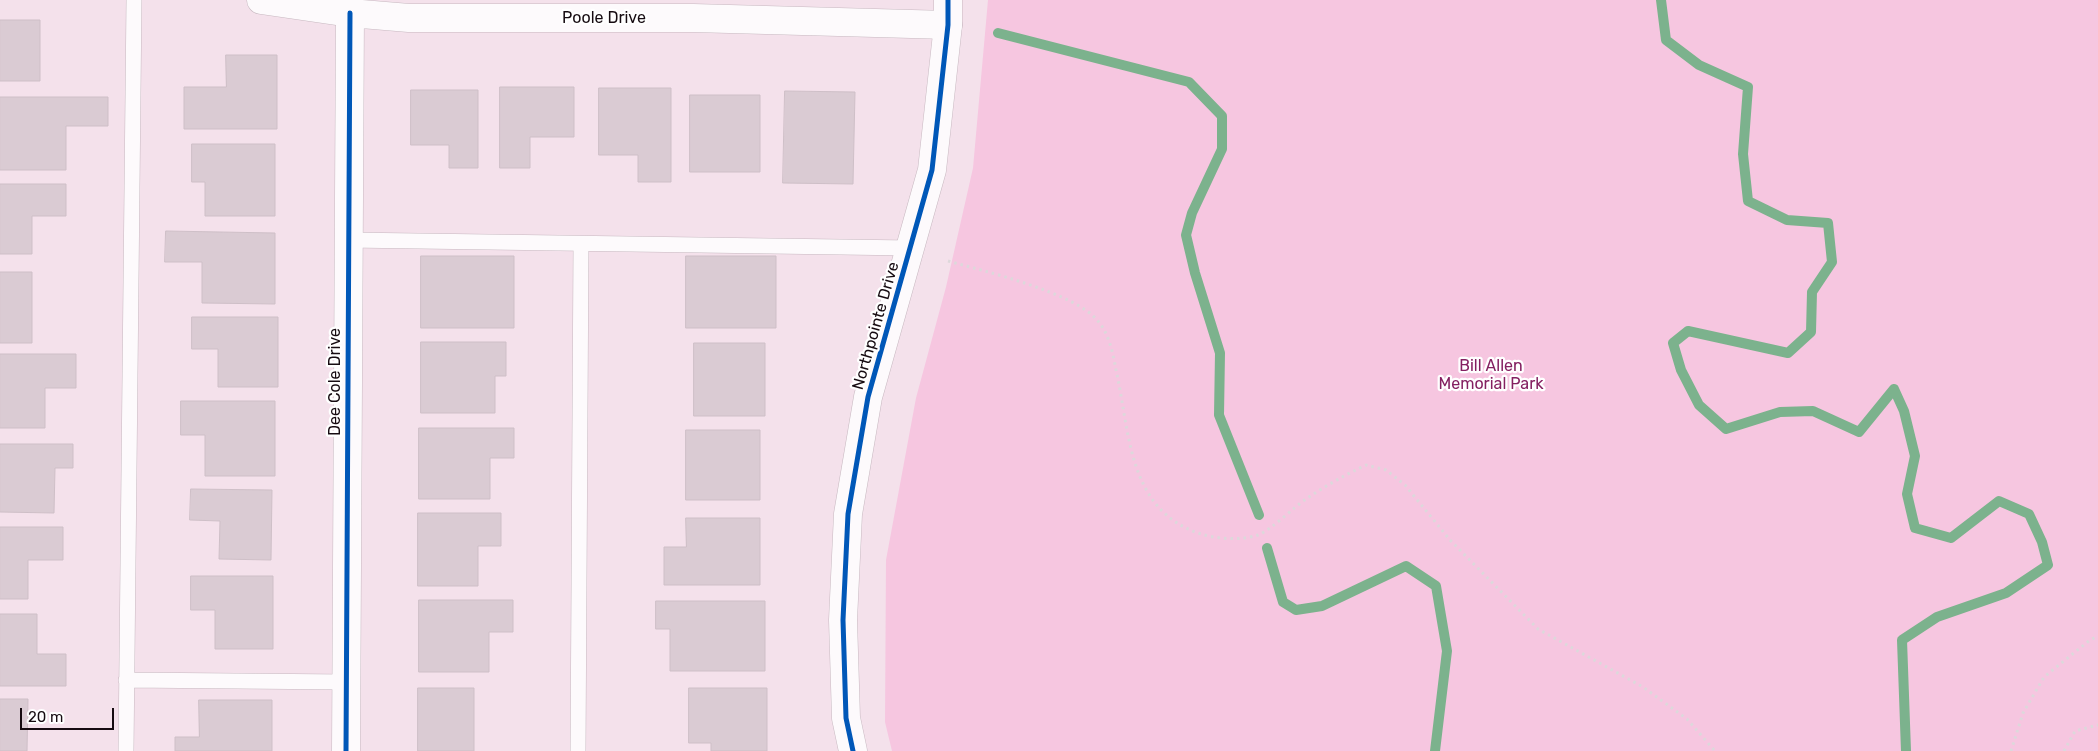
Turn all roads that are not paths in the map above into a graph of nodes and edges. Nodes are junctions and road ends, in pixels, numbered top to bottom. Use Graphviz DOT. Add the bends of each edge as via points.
graph roads {
  1 [pos="134,0"];
  2 [pos="262,0"];
  3 [pos="948,12"];
  4 [pos="350,14"];
  5 [pos="348,240"];
  6 [pos="581,244"];
  7 [pos="911,248"];
  8 [pos="126,680"];
  9 [pos="346,682"];
  10 [pos="126,751"];
  11 [pos="346,751"];
  12 [pos="578,751"];
  13 [pos="853,751"];
  1 -- 8 [label="lane"];
  2 -- 4 [label="street, Poole Drive"];
  3 -- 4 [label="street, Poole Drive" via="693,18 409,18"];
  3 -- 7 [label="street, Northpointe Drive" via="932,170"];
  4 -- 5 [label="street, Dee Cole Drive"];
  5 -- 6 [label="lane"];
  5 -- 9 [label="street, Dee Cole Drive"];
  6 -- 7 [label="lane"];
  6 -- 12 [label="lane"];
  7 -- 13 [label="street, Northpointe Drive" via="868,397 848,514 843,620 846,718"];
  8 -- 9 [label="lane"];
  8 -- 10 [label="lane"];
  9 -- 11 [label="street, Dee Cole Drive"];
}
